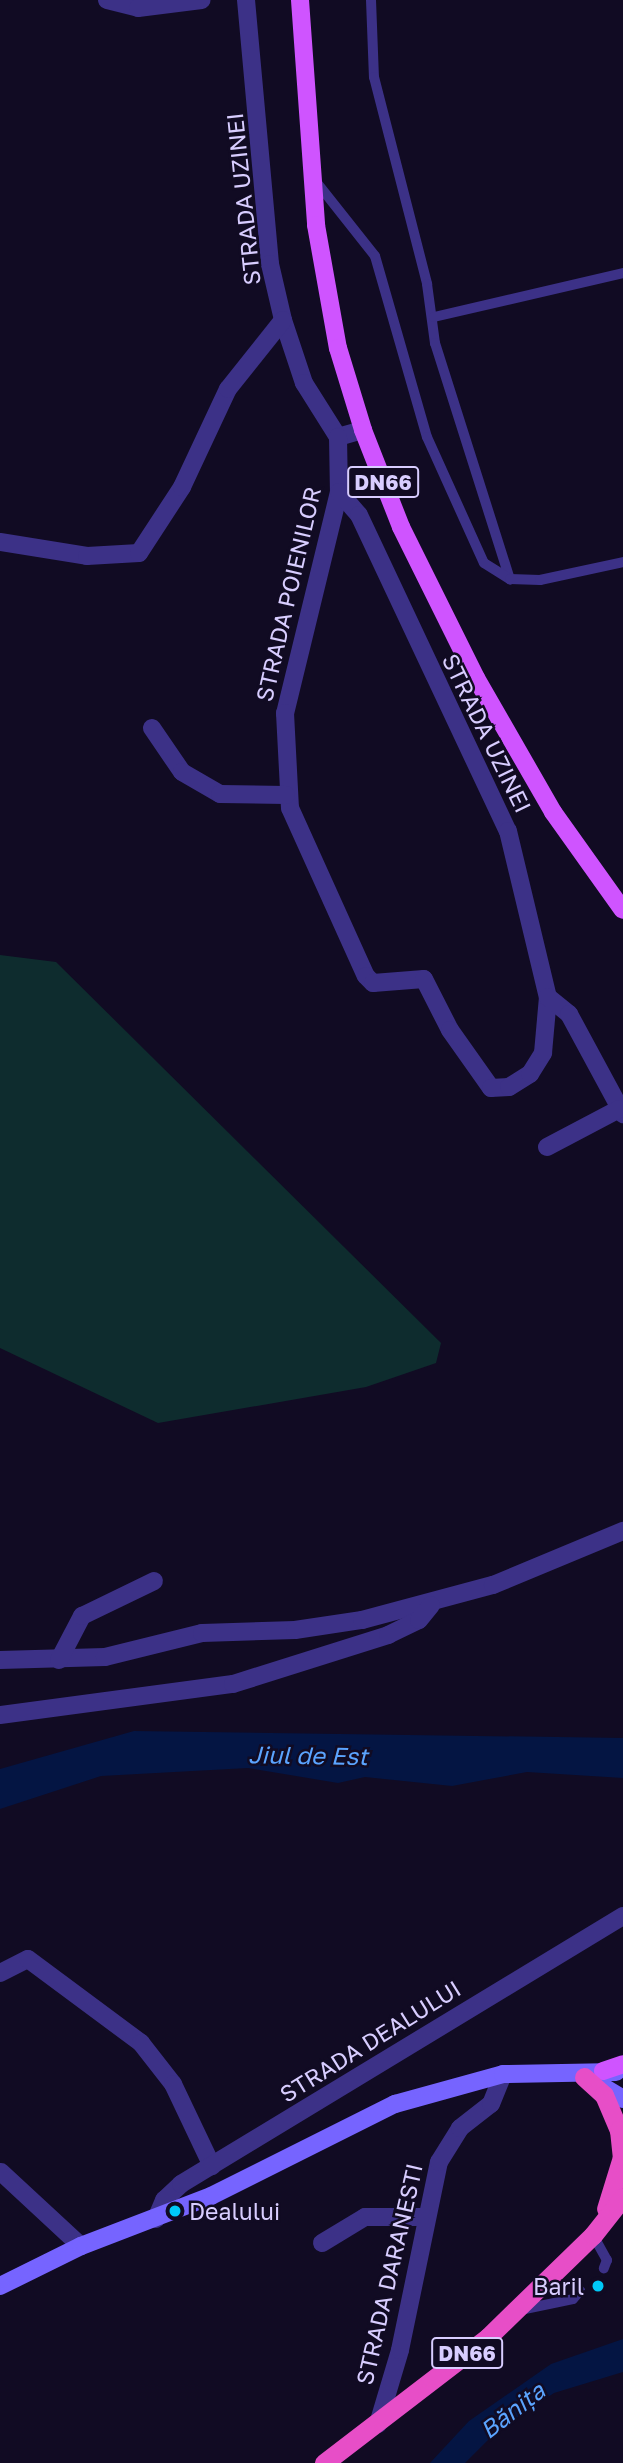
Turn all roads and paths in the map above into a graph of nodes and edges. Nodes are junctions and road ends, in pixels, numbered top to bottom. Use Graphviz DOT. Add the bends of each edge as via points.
graph roads {
  1 [pos="107,0"];
  2 [pos="202,0"];
  3 [pos="246,0"];
  4 [pos="300,0"];
  5 [pos="371,0"];
  6 [pos="312,176"];
  7 [pos="623,274"];
  8 [pos="434,317"];
  9 [pos="283,320"];
  10 [pos="363,430"];
  11 [pos="338,437"];
  12 [pos="339,492"];
  13 [pos="0,542"];
  14 [pos="623,562"];
  15 [pos="510,579"];
  16 [pos="152,728"];
  17 [pos="286,795"];
  18 [pos="623,910"];
  19 [pos="548,997"];
  20 [pos="621,1112"];
  21 [pos="547,1147"];
  22 [pos="623,1531"];
  23 [pos="154,1581"];
  24 [pos="430,1605"];
  25 [pos="0,1660"];
  26 [pos="60,1660"];
  27 [pos="0,1715"];
  28 [pos="623,1916"];
  29 [pos="0,1973"];
  30 [pos="623,2064"];
  31 [pos="584,2073"];
  32 [pos="623,2073"];
  33 [pos="503,2074"];
  34 [pos="623,2099"];
  35 [pos="212,2166"];
  36 [pos="1,2172"];
  37 [pos="623,2197"];
  38 [pos="623,2211"];
  39 [pos="424,2217"];
  40 [pos="156,2219"];
  41 [pos="599,2228"];
  42 [pos="322,2243"];
  43 [pos="81,2246"];
  44 [pos="604,2269"];
  45 [pos="0,2286"];
  46 [pos="580,2291"];
  47 [pos="517,2310"];
  48 [pos="378,2424"];
  49 [pos="324,2463"];
  1 -- 2 [label="street" via="138,8"];
  3 -- 9 [label="street, STRADA UZINEI" via="270,264"];
  4 -- 6 [label="main road, DN66"];
  5 -- 8 [label="lane" via="374,76"];
  6 -- 10 [label="main road, DN66" via="331,311"];
  6 -- 15 [label="lane" via="375,256 427,437 484,563"];
  7 -- 8 [label="lane"];
  8 -- 15 [label="lane" via="442,368"];
  9 -- 11 [label="street, STRADA UZINEI" via="304,383"];
  9 -- 13 [label="street" via="228,389 182,487 139,553 88,556"];
  10 -- 11 [label="street"];
  10 -- 18 [label="main road, DN66" via="401,527 476,678 553,812"];
  11 -- 12 [label="street, STRADA POIENILOR"];
  12 -- 17 [label="street, STRADA POIENILOR" via="285,713"];
  12 -- 19 [label="street, STRADA UZINEI" via="359,515 508,831"];
  14 -- 15 [label="lane" via="540,580"];
  16 -- 17 [label="street" via="182,772 220,794"];
  17 -- 19 [label="street, STRADA POIENILOR" via="366,976 373,983 425,979 450,1030 491,1088 509,1087 530,1074 542,1053"];
  19 -- 20 [label="street" via="569,1014"];
  20 -- 21 [label="street"];
  22 -- 24 [label="street"];
  23 -- 26 [label="street" via="82,1616"];
  24 -- 26 [label="street" via="295,1630 202,1633 117,1655"];
  24 -- 27 [label="street" via="419,1620 388,1634 233,1684"];
  25 -- 26 [label="street"];
  28 -- 35 [label="street, STRADA DEALULUI"];
  29 -- 35 [label="street" via="28,1959 141,2043 173,2084"];
  30 -- 31 [label="main road"];
  31 -- 32 [label="main road"];
  31 -- 33 [label="main road"];
  31 -- 34 [label="main road"];
  31 -- 41 [label="highway" via="612,2111 622,2157"];
  33 -- 39 [label="street, STRADA DARANESTI" via="491,2104 460,2128 439,2162"];
  33 -- 40 [label="main road" via="395,2104"];
  35 -- 40 [label="street, STRADA DEALULUI" via="171,2192"];
  36 -- 43 [label="street"];
  37 -- 41 [label="highway, DN66"];
  38 -- 41 [label="highway, DN66"];
  39 -- 42 [label="street" via="365,2217"];
  39 -- 48 [label="street, STRADA DARANESTI" via="400,2350"];
  40 -- 43 [label="main road"];
  41 -- 44 [label="lane" via="607,2260"];
  41 -- 47 [label="highway, DN66"];
  43 -- 45 [label="main road"];
  46 -- 47 [label="lane" via="573,2299"];
  47 -- 48 [label="highway, DN66"];
  48 -- 49 [label="highway, DN66"];
}
